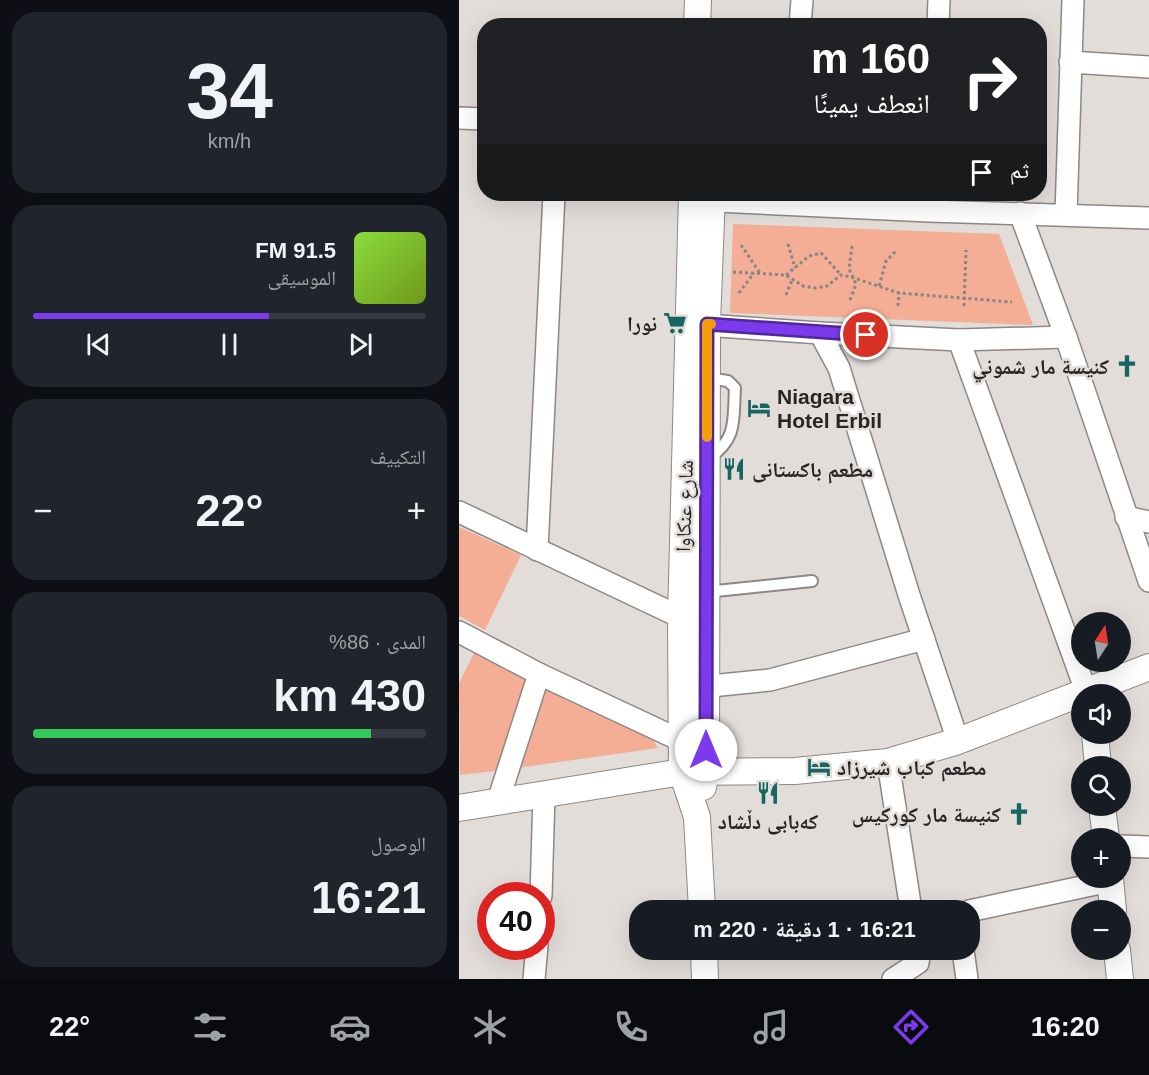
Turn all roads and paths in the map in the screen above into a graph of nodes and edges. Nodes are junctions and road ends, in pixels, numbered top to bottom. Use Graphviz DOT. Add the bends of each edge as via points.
graph roads {
  1 [pos="698,0"];
  2 [pos="715,0"];
  3 [pos="802,0"];
  4 [pos="939,0"];
  5 [pos="1073,0"];
  6 [pos="697,18"];
  7 [pos="715,18"];
  8 [pos="801,18"];
  9 [pos="938,18"];
  10 [pos="1070,62"];
  11 [pos="1149,67"];
  12 [pos="459,118"];
  13 [pos="477,119"];
  14 [pos="554,201"];
  15 [pos="702,201"];
  16 [pos="884,201"];
  17 [pos="930,202"];
  18 [pos="1020,213"];
  19 [pos="1066,214"];
  20 [pos="1149,218"];
  21 [pos="788,244"];
  22 [pos="741,245"];
  23 [pos="852,246"];
  24 [pos="897,250"];
  25 [pos="966,250"];
  26 [pos="795,267"];
  27 [pos="733,272"];
  28 [pos="754,273"];
  29 [pos="761,274"];
  30 [pos="786,275"];
  31 [pos="841,275"];
  32 [pos="851,277"];
  33 [pos="792,279"];
  34 [pos="879,286"];
  35 [pos="739,292"];
  36 [pos="899,293"];
  37 [pos="786,295"];
  38 [pos="964,299"];
  39 [pos="850,300"];
  40 [pos="1012,302"];
  41 [pos="898,306"];
  42 [pos="964,306"];
  43 [pos="698,324"];
  44 [pos="820,333"];
  45 [pos="1066,337"];
  46 [pos="959,340"];
  47 [pos="459,512"];
  48 [pos="1126,517"];
  49 [pos="1149,522"];
  50 [pos="537,550"];
  51 [pos="812,581"];
  52 [pos="1149,581"];
  53 [pos="706,592"];
  54 [pos="681,619"];
  55 [pos="707,628"];
  56 [pos="459,632"];
  57 [pos="924,639"];
  58 [pos="1149,667"];
  59 [pos="539,674"];
  60 [pos="1086,684"];
  61 [pos="1108,684"];
  62 [pos="694,687"];
  63 [pos="1071,699"];
  64 [pos="683,741"];
  65 [pos="958,741"];
  66 [pos="888,762"];
  67 [pos="694,772"];
  68 [pos="544,794"];
  69 [pos="473,803"];
  70 [pos="1131,846"];
  71 [pos="1149,847"];
  72 [pos="541,882"];
  73 [pos="1071,888"];
  74 [pos="701,900"];
  75 [pos="909,900"];
  76 [pos="980,909"];
  77 [pos="536,960"];
  78 [pos="704,960"];
  79 [pos="918,960"];
  80 [pos="964,960"];
  81 [pos="1118,960"];
  82 [pos="534,979"];
  83 [pos="705,979"];
  84 [pos="893,979"];
  85 [pos="967,979"];
  86 [pos="1120,979"];
  1 -- 6 [label="street"];
  2 -- 7 [label="street"];
  3 -- 8 [label="street"];
  4 -- 9 [label="street"];
  5 -- 10 [label="street"];
  10 -- 11 [label="street"];
  10 -- 19 [label="street"];
  12 -- 13 [label="street"];
  14 -- 50 [label="street"];
  15 -- 43 [label="street, شارع عنكاوا"];
  16 -- 17 [label="street"];
  17 -- 18 [label="street"];
  18 -- 19 [label="street"];
  18 -- 45 [label="street"];
  19 -- 20 [label="street"];
  21 -- 26 [label="path"];
  22 -- 29 [label="path"];
  23 -- 32 [label="path"];
  24 -- 34 [label="path" via="886,261"];
  25 -- 38 [label="path"];
  26 -- 30 [label="path"];
  26 -- 31 [label="path" via="809,256 821,253"];
  27 -- 28 [label="path"];
  28 -- 29 [label="path"];
  28 -- 35 [label="path"];
  29 -- 30 [label="path"];
  30 -- 33 [label="path"];
  31 -- 32 [label="path"];
  31 -- 33 [label="path" via="827,286 816,288"];
  32 -- 34 [label="path"];
  32 -- 39 [label="path" via="856,284"];
  33 -- 37 [label="path"];
  34 -- 36 [label="path"];
  36 -- 38 [label="path"];
  36 -- 41 [label="path"];
  38 -- 40 [label="path"];
  38 -- 42 [label="path"];
  43 -- 44 [label="street"];
  43 -- 53 [label="street, شارع عنكاوا" via="707,378"];
  43 -- 54 [label="street, شارع عنكاوا"];
  44 -- 46 [label="street"];
  44 -- 57 [label="street" via="839,368"];
  45 -- 46 [label="street"];
  45 -- 48 [label="street"];
  46 -- 60 [label="street"];
  47 -- 50 [label="street"];
  48 -- 49 [label="street"];
  48 -- 52 [label="street"];
  50 -- 54 [label="street"];
  51 -- 53 [label="lane"];
  53 -- 55 [label="street, شارع عنكاوا"];
  54 -- 55 [label="street"];
  54 -- 62 [label="street, شارع عنكاوا"];
  55 -- 62 [label="street, شارع عنكاوا"];
  56 -- 59 [label="street"];
  57 -- 62 [label="street" via="770,680"];
  57 -- 65 [label="street"];
  58 -- 61 [label="street"];
  59 -- 64 [label="street"];
  59 -- 69 [label="street"];
  62 -- 64 [label="street, شارع عنكاوا"];
  62 -- 67 [label="street, شارع عنكاوا"];
  63 -- 65 [label="street"];
  64 -- 67 [label="street, شارع عنكاوا"];
  65 -- 66 [label="street"];
  66 -- 67 [label="street" via="795,771"];
  66 -- 75 [label="street"];
  67 -- 68 [label="street"];
  67 -- 74 [label="street, شارع عنكاوا"];
  68 -- 69 [label="street"];
  68 -- 72 [label="street"];
  70 -- 71 [label="street"];
  73 -- 76 [label="street"];
  77 -- 82 [label="street"];
  78 -- 83 [label="street"];
  79 -- 84 [label="street"];
  80 -- 85 [label="street"];
  81 -- 86 [label="street"];
}
